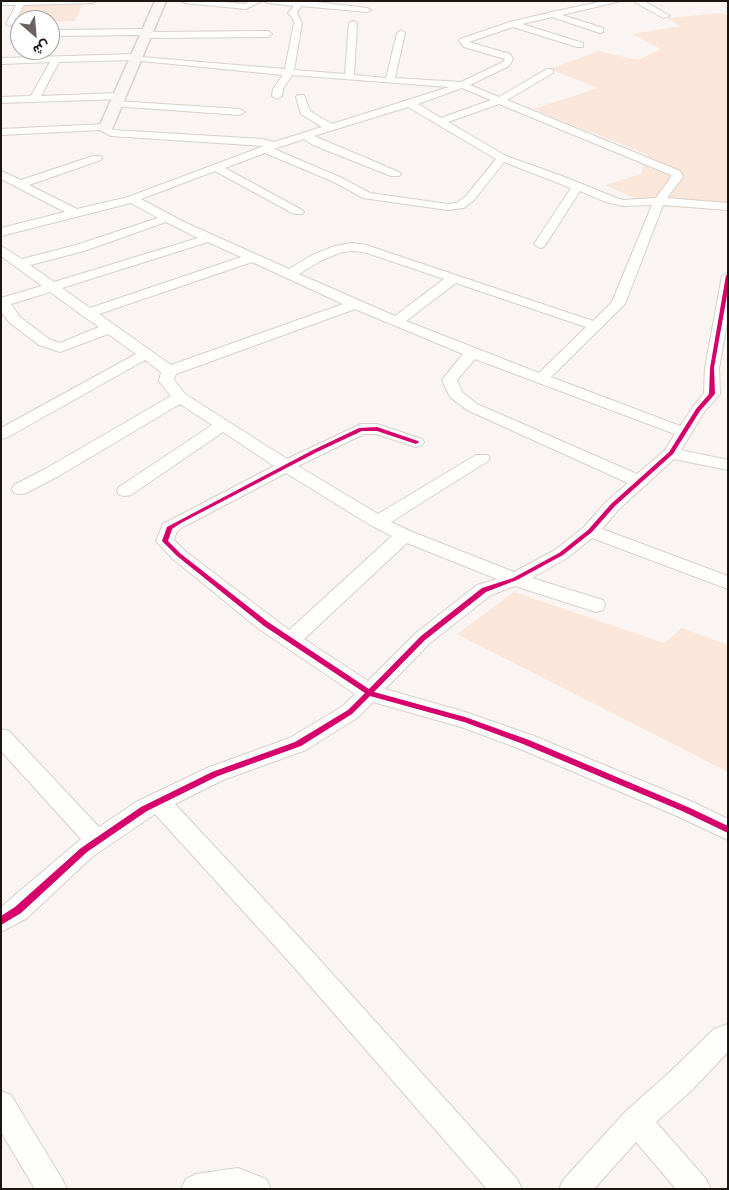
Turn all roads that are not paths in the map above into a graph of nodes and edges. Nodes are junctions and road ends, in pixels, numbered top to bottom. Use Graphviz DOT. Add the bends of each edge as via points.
graph roads {
  1 [pos="92,1"];
  2 [pos="160,1"];
  3 [pos="185,1"];
  4 [pos="258,1"];
  5 [pos="268,1"];
  6 [pos="335,1"];
  7 [pos="617,1"];
  8 [pos="637,1"];
  9 [pos="34,2"];
  10 [pos="1,3"];
  11 [pos="21,3"];
  12 [pos="301,3"];
  13 [pos="85,5"];
  14 [pos="327,6"];
  15 [pos="367,10"];
  16 [pos="552,14"];
  17 [pos="666,16"];
  18 [pos="79,23"];
  19 [pos="353,23"];
  20 [pos="6,24"];
  21 [pos="513,24"];
  22 [pos="600,30"];
  23 [pos="60,33"];
  24 [pos="75,33"];
  25 [pos="146,33"];
  26 [pos="401,33"];
  27 [pos="268,34"];
  28 [pos="580,45"];
  29 [pos="137,58"];
  30 [pos="34,60"];
  31 [pos="56,60"];
  32 [pos="60,60"];
  33 [pos="1,61"];
  34 [pos="550,71"];
  35 [pos="289,72"];
  36 [pos="349,78"];
  37 [pos="390,81"];
  38 [pos="462,85"];
  39 [pos="277,96"];
  40 [pos="301,97"];
  41 [pos="35,98"];
  42 [pos="1,100"];
  43 [pos="118,100"];
  44 [pos="501,100"];
  45 [pos="409,103"];
  46 [pos="240,112"];
  47 [pos="441,121"];
  48 [pos="106,127"];
  49 [pos="331,128"];
  50 [pos="1,132"];
  51 [pos="306,136"];
  52 [pos="270,147"];
  53 [pos="97,158"];
  54 [pos="502,158"];
  55 [pos="217,168"];
  56 [pos="1,174"];
  57 [pos="395,174"];
  58 [pos="18,183"];
  59 [pos="1,186"];
  60 [pos="578,186"];
  61 [pos="132,199"];
  62 [pos="659,201"];
  63 [pos="728,208"];
  64 [pos="298,212"];
  65 [pos="75,213"];
  66 [pos="168,218"];
  67 [pos="1,232"];
  68 [pos="209,238"];
  69 [pos="540,244"];
  70 [pos="1,250"];
  71 [pos="252,258"];
  72 [pos="20,264"];
  73 [pos="289,275"];
  74 [pos="728,276"];
  75 [pos="453,279"];
  76 [pos="51,286"];
  77 [pos="355,304"];
  78 [pos="88,313"];
  79 [pos="397,321"];
  80 [pos="596,326"];
  81 [pos="110,328"];
  82 [pos="472,353"];
  83 [pos="146,354"];
  84 [pos="169,371"];
  85 [pos="542,378"];
  86 [pos="720,395"];
  87 [pos="180,397"];
  88 [pos="223,425"];
  89 [pos="683,432"];
  90 [pos="2,434"];
  91 [pos="416,442"];
  92 [pos="671,454"];
  93 [pos="482,458"];
  94 [pos="728,465"];
  95 [pos="286,466"];
  96 [pos="640,482"];
  97 [pos="20,489"];
  98 [pos="125,491"];
  99 [pos="378,522"];
  100 [pos="590,531"];
  101 [pos="404,535"];
  102 [pos="515,579"];
  103 [pos="728,582"];
  104 [pos="596,605"];
  105 [pos="291,640"];
  106 [pos="370,693"];
  107 [pos="1,737"];
  108 [pos="158,802"];
  109 [pos="728,830"];
  110 [pos="98,841"];
  111 [pos="1,921"];
  112 [pos="728,1037"];
  113 [pos="1,1105"];
  114 [pos="636,1121"];
  115 [pos="52,1189"];
  116 [pos="196,1189"];
  117 [pos="256,1189"];
  118 [pos="507,1189"];
  119 [pos="574,1189"];
  120 [pos="696,1189"];
  1 -- 13 [label="street"];
  2 -- 25 [label="street"];
  3 -- 4 [label="street" via="246,8"];
  5 -- 12 [label="street"];
  6 -- 14 [label="street"];
  7 -- 16 [label="street"];
  8 -- 17 [label="street"];
  9 -- 11 [label="street"];
  9 -- 13 [label="street"];
  10 -- 11 [label="street"];
  11 -- 20 [label="street"];
  12 -- 14 [label="street"];
  12 -- 35 [label="street" via="292,13 298,23"];
  14 -- 15 [label="street"];
  16 -- 21 [label="street"];
  16 -- 22 [label="street"];
  18 -- 24 [label="street"];
  19 -- 36 [label="street"];
  21 -- 28 [label="street"];
  21 -- 38 [label="street" via="463,41 509,59 506,64"];
  23 -- 24 [label="street"];
  24 -- 25 [label="street"];
  25 -- 27 [label="street"];
  25 -- 29 [label="street"];
  26 -- 37 [label="street"];
  29 -- 32 [label="street"];
  29 -- 35 [label="street"];
  29 -- 43 [label="street"];
  30 -- 33 [label="street"];
  31 -- 41 [label="street" via="36,86"];
  34 -- 44 [label="street"];
  35 -- 36 [label="street"];
  35 -- 39 [label="street"];
  36 -- 37 [label="street"];
  37 -- 38 [label="street"];
  38 -- 44 [label="street"];
  38 -- 45 [label="street"];
  40 -- 49 [label="street" via="305,112"];
  41 -- 42 [label="street"];
  41 -- 43 [label="street"];
  43 -- 46 [label="street"];
  43 -- 48 [label="street"];
  44 -- 47 [label="street"];
  44 -- 62 [label="street" via="676,173 677,177"];
  45 -- 47 [label="street"];
  45 -- 49 [label="street"];
  47 -- 54 [label="street"];
  48 -- 50 [label="street"];
  48 -- 52 [label="street" via="110,133 263,142"];
  49 -- 51 [label="street"];
  51 -- 52 [label="street"];
  51 -- 57 [label="street"];
  52 -- 54 [label="street" via="367,196 448,207 460,206 470,198"];
  52 -- 55 [label="street"];
  53 -- 58 [label="street"];
  54 -- 60 [label="street"];
  55 -- 61 [label="street"];
  55 -- 64 [label="street"];
  56 -- 58 [label="street"];
  58 -- 59 [label="street"];
  58 -- 65 [label="street"];
  60 -- 62 [label="street" via="623,203"];
  60 -- 69 [label="street"];
  61 -- 65 [label="street"];
  61 -- 66 [label="street"];
  62 -- 63 [label="street"];
  62 -- 80 [label="street" via="618,304"];
  65 -- 67 [label="street"];
  66 -- 68 [label="street"];
  66 -- 72 [label="street" via="80,248"];
  68 -- 71 [label="street"];
  68 -- 76 [label="street"];
  70 -- 72 [label="street"];
  71 -- 73 [label="street"];
  71 -- 78 [label="street"];
  72 -- 76 [label="street"];
  73 -- 75 [label="street" via="316,258 352,247"];
  73 -- 77 [label="street"];
  74 -- 86 [label="street" via="712,368"];
  75 -- 79 [label="street"];
  75 -- 80 [label="street"];
  76 -- 78 [label="street"];
  76 -- 81 [label="street" via="3,302 15,320 44,342 60,348"];
  77 -- 79 [label="street"];
  77 -- 84 [label="street"];
  78 -- 81 [label="street"];
  79 -- 82 [label="street"];
  80 -- 85 [label="street"];
  81 -- 83 [label="street"];
  82 -- 85 [label="street"];
  82 -- 96 [label="street" via="448,380 455,394 466,403"];
  83 -- 84 [label="street"];
  83 -- 90 [label="street"];
  84 -- 87 [label="street" via="166,381"];
  85 -- 89 [label="street"];
  86 -- 89 [label="street" via="698,410"];
  87 -- 88 [label="street"];
  87 -- 97 [label="street"];
  88 -- 95 [label="street"];
  88 -- 98 [label="street"];
  89 -- 92 [label="street"];
  91 -- 95 [label="street" via="377,429 361,430"];
  92 -- 94 [label="street"];
  92 -- 96 [label="street"];
  93 -- 99 [label="street"];
  95 -- 99 [label="street"];
  95 -- 105 [label="street" via="169,528 165,540 179,556"];
  96 -- 100 [label="street"];
  99 -- 101 [label="street"];
  100 -- 102 [label="street" via="561,554"];
  100 -- 103 [label="street"];
  101 -- 102 [label="street"];
  101 -- 105 [label="street"];
  102 -- 104 [label="street"];
  102 -- 106 [label="street" via="484,590 423,638"];
  105 -- 106 [label="street"];
  106 -- 108 [label="street" via="350,712 298,744 215,774"];
  106 -- 109 [label="street" via="465,720 526,742"];
  107 -- 110 [label="street"];
  108 -- 110 [label="street"];
  108 -- 118 [label="street"];
  110 -- 111 [label="street"];
  112 -- 114 [label="street" via="722,1038"];
  113 -- 115 [label="street"];
  114 -- 119 [label="street"];
  114 -- 120 [label="street"];
  116 -- 117 [label="street" via="238,1183"];
}
